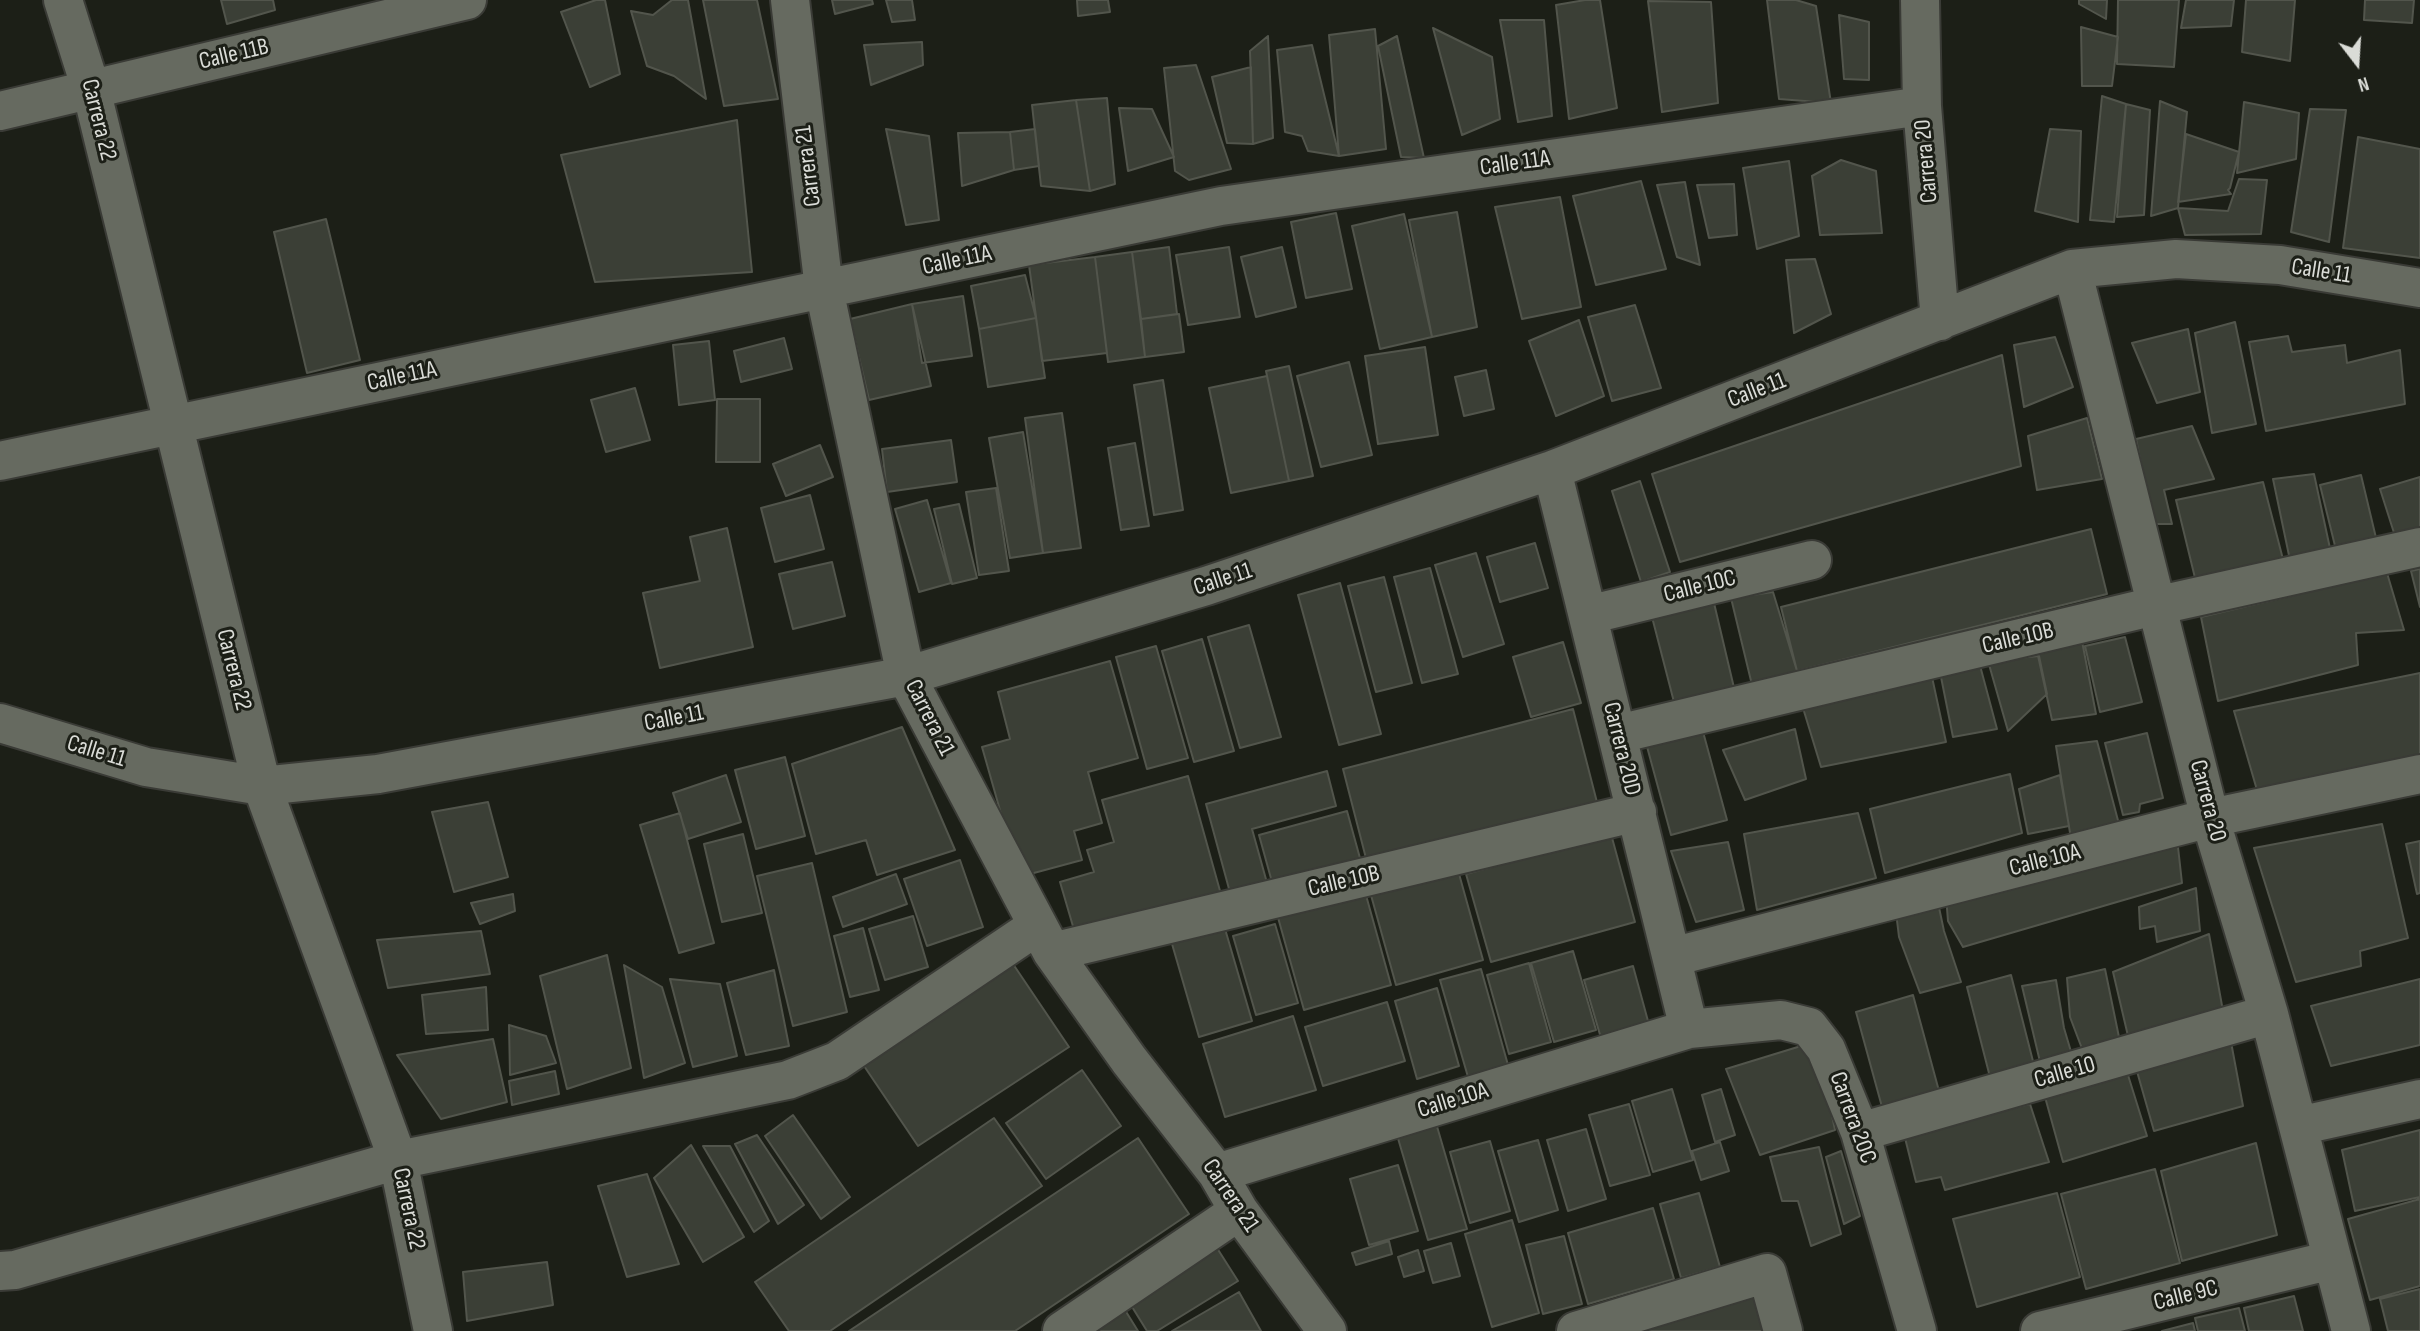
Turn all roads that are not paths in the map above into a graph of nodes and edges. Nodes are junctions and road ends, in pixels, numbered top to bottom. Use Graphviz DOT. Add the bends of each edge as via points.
graph roads {
  1 [pos="63,0"];
  2 [pos="467,0"];
  3 [pos="790,0"];
  4 [pos="1920,0"];
  5 [pos="91,89"];
  6 [pos="1922,106"];
  7 [pos="0,111"];
  8 [pos="2071,269"];
  9 [pos="2420,288"];
  10 [pos="824,289"];
  11 [pos="1940,321"];
  12 [pos="172,425"];
  13 [pos="0,461"];
  14 [pos="1552,470"];
  15 [pos="2420,547"];
  16 [pos="1812,560"];
  17 [pos="2155,606"];
  18 [pos="1588,615"];
  19 [pos="906,676"];
  20 [pos="0,723"];
  21 [pos="1618,734"];
  22 [pos="2420,774"];
  23 [pos="262,786"];
  24 [pos="1637,812"];
  25 [pos="2210,818"];
  26 [pos="1045,939"];
  27 [pos="1672,957"];
  28 [pos="2269,1014"];
  29 [pos="1689,1029"];
  30 [pos="2420,1098"];
  31 [pos="2298,1126"];
  32 [pos="1860,1132"];
  33 [pos="398,1160"];
  34 [pos="1217,1173"];
  35 [pos="1240,1211"];
  36 [pos="2332,1261"];
  37 [pos="0,1271"];
  38 [pos="433,1331"];
  39 [pos="1062,1331"];
  40 [pos="1328,1331"];
  41 [pos="1576,1331"];
  42 [pos="1783,1331"];
  43 [pos="1917,1331"];
  44 [pos="2040,1331"];
  45 [pos="2351,1331"];
  1 -- 5 [label="street, Carrera 22"];
  2 -- 5 [label="street, Calle 11B"];
  3 -- 10 [label="street, Carrera 21"];
  4 -- 6 [label="street, Carrera 20"];
  5 -- 7 [label="street, Calle 11B"];
  5 -- 12 [label="street, Carrera 22"];
  6 -- 10 [label="street, Calle 11A" via="1221,206"];
  6 -- 11 [label="street, Carrera 20"];
  8 -- 9 [label="street, Calle 11" via="2176,259 2280,265"];
  8 -- 11 [label="street, Calle 11"];
  8 -- 17 [label="street, Carrera 20"];
  10 -- 12 [label="street, Calle 11A"];
  10 -- 19 [label="street, Carrera 21"];
  11 -- 14 [label="street, Calle 11"];
  12 -- 13 [label="street, Calle 11A"];
  12 -- 23 [label="street, Carrera 22"];
  14 -- 18 [label="street, Carrera 20D"];
  14 -- 19 [label="street, Calle 11" via="1206,586"];
  15 -- 17 [label="street, Calle 10B"];
  16 -- 18 [label="street, Calle 10C"];
  17 -- 21 [label="street, Calle 10B"];
  17 -- 25 [label="street, Carrera 20"];
  18 -- 21 [label="street, Carrera 20D"];
  19 -- 23 [label="street, Calle 11" via="378,774"];
  19 -- 26 [label="street, Carrera 21"];
  20 -- 23 [label="street, Calle 11" via="146,767"];
  21 -- 24 [label="street, Carrera 20D"];
  22 -- 25 [label="street, Calle 10A"];
  23 -- 33 [label="street, Carrera 22"];
  24 -- 26 [label="street, Calle 10B"];
  24 -- 27 [label="street, Carrera 20D"];
  25 -- 27 [label="street, Calle 10A"];
  25 -- 28 [label="street, Carrera 20"];
  26 -- 33 [label="street" via="837,1061 788,1080"];
  26 -- 34 [label="street, Carrera 21" via="1129,1060"];
  27 -- 29 [label="street, Carrera 20D"];
  28 -- 31 [label="street, Carrera 20"];
  28 -- 32 [label="street, Calle 10"];
  29 -- 32 [label="street, Carrera 20C" via="1781,1020 1809,1027 1826,1049"];
  29 -- 34 [label="street, Calle 10A"];
  30 -- 31 [label="street"];
  31 -- 36 [label="street, Carrera 20"];
  32 -- 43 [label="street, Carrera 20C"];
  33 -- 37 [label="street"];
  33 -- 38 [label="street, Carrera 22"];
  34 -- 35 [label="street, Carrera 21"];
  35 -- 39 [label="street"];
  35 -- 40 [label="street, Carrera 21"];
  36 -- 44 [label="street, Calle 9C"];
  36 -- 45 [label="street, Carrera 20"];
  41 -- 42 [label="street" via="1767,1273"];
}
